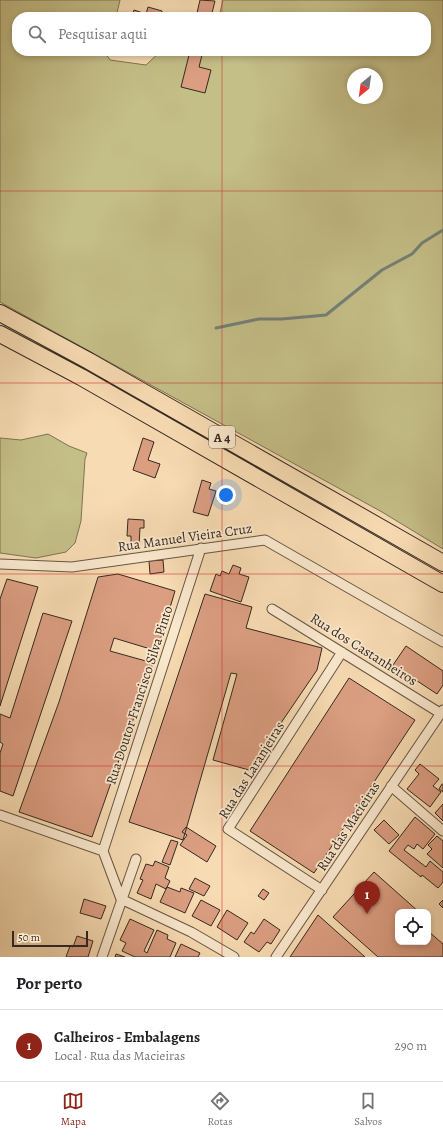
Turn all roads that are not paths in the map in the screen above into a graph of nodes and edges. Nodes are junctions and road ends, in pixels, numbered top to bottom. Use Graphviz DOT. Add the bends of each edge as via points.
graph roads {
  1 [pos="0,313"];
  2 [pos="0,334"];
  3 [pos="201,548"];
  4 [pos="443,563"];
  5 [pos="0,564"];
  6 [pos="443,584"];
  7 [pos="272,609"];
  8 [pos="443,642"];
  9 [pos="342,652"];
  10 [pos="442,711"];
  11 [pos="391,786"];
  12 [pos="0,815"];
  13 [pos="443,832"];
  14 [pos="103,851"];
  15 [pos="136,859"];
  16 [pos="322,890"];
  17 [pos="121,899"];
  18 [pos="102,957"];
  19 [pos="234,957"];
  20 [pos="276,957"];
  1 -- 4 [label="highway, A 4"];
  2 -- 6 [label="highway, A 4" via="94,384"];
  3 -- 5 [label="street, Rua Manuel Vieira Cruz" via="72,567"];
  3 -- 8 [label="street, Rua Manuel Vieira Cruz" via="265,540"];
  3 -- 14 [label="street, Rua Doutor Francisco Silva Pinto"];
  7 -- 9 [label="street, Rua dos Castanheiros"];
  9 -- 10 [label="street, Rua dos Castanheiros"];
  9 -- 16 [label="street, Rua das Laranjeiras" via="228,828"];
  10 -- 11 [label="street, Rua das Macieiras"];
  11 -- 13 [label="street"];
  11 -- 16 [label="street, Rua das Macieiras"];
  12 -- 14 [label="street"];
  14 -- 17 [label="street"];
  15 -- 17 [label="street"];
  16 -- 20 [label="street, Rua das Macieiras"];
  17 -- 18 [label="street"];
  17 -- 19 [label="street" via="191,932"];
}
